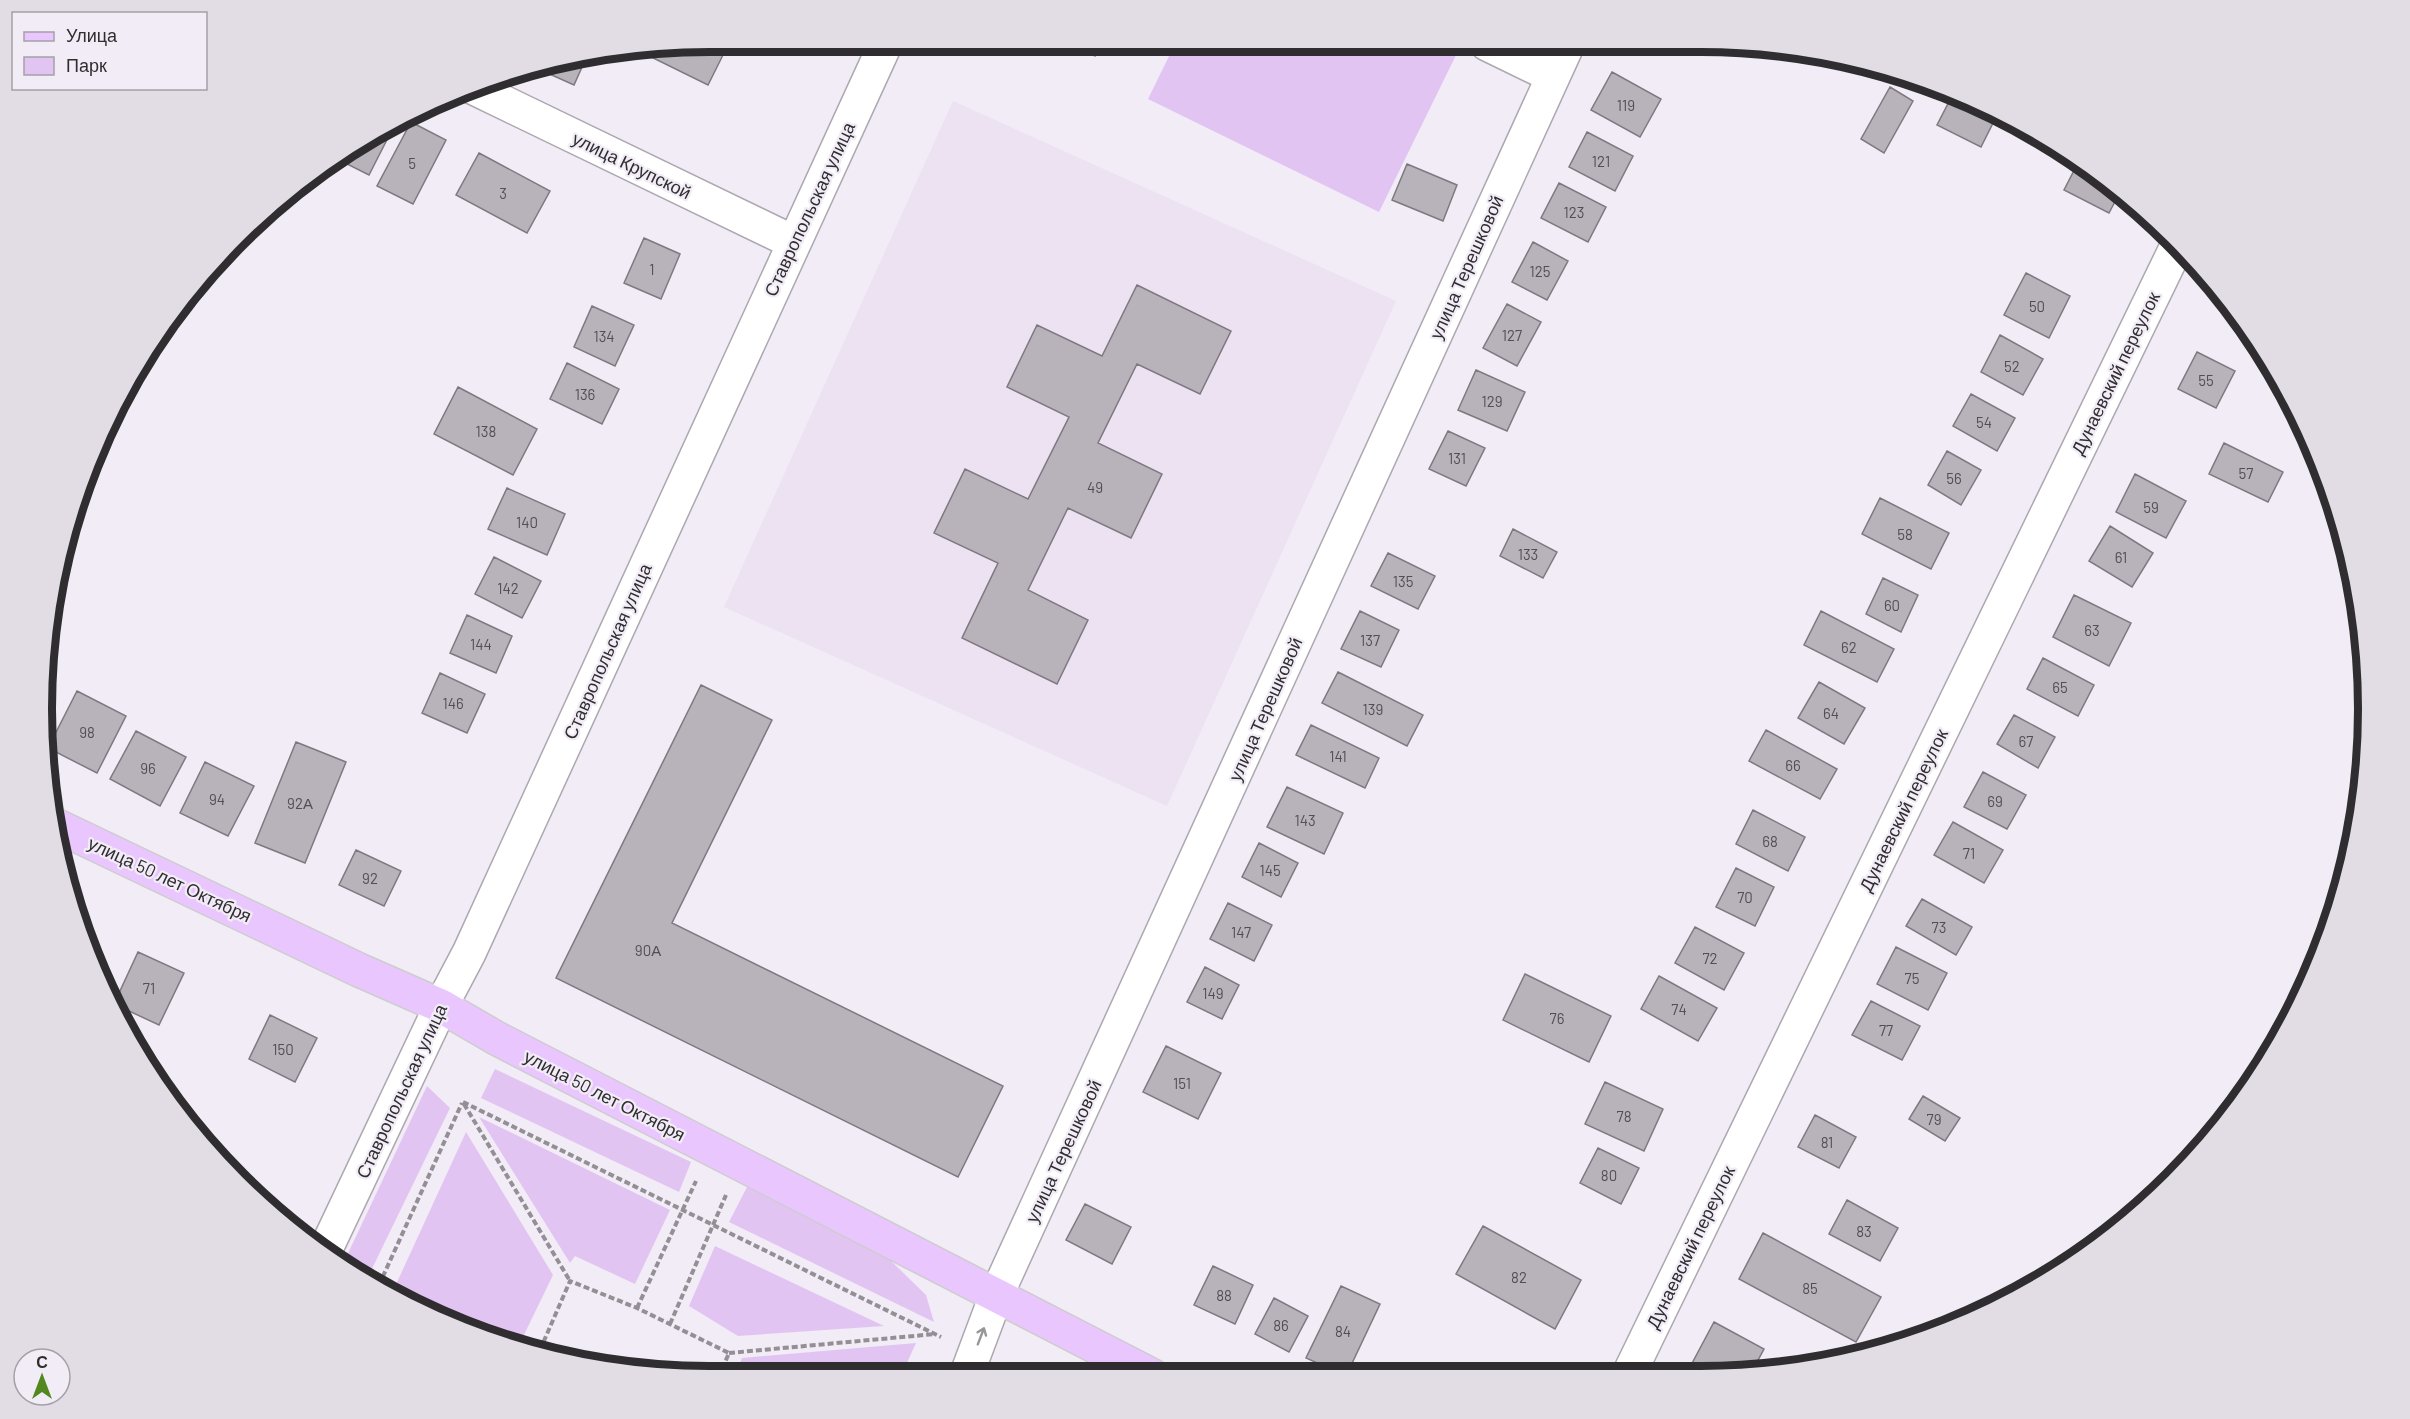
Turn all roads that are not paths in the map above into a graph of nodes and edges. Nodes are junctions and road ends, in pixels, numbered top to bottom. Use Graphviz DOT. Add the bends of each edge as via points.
graph roads {
  1 [pos="882,52"];
  2 [pos="1504,52"];
  3 [pos="1564,52"];
  4 [pos="1553,76"];
  5 [pos="484,93"];
  6 [pos="793,242"];
  7 [pos="2173,254"];
  8 [pos="64,829"];
  9 [pos="441,1006"];
  10 [pos="328,1244"];
  11 [pos="996,1296"];
  12 [pos="970,1366"];
  13 [pos="1133,1366"];
  14 [pos="1633,1366"];
  1 -- 6 [label="street, Ставропольская улица"];
  2 -- 4 [label="street"];
  3 -- 4 [label="street, улица Терешковой"];
  4 -- 11 [label="street, улица Терешковой"];
  5 -- 6 [label="street, улица Крупской"];
  6 -- 9 [label="street, Ставропольская улица" via="479,932"];
  7 -- 14 [label="street, Дунаевский переулок"];
  8 -- 9 [label="main road, улица 50 лет Октября"];
  9 -- 10 [label="street, Ставропольская улица"];
  9 -- 11 [label="main road, улица 50 лет Октября"];
  12 -- 11 [label="street, улица Терешковой, one-way"];
  11 -- 13 [label="main road, улица 50 лет Октября"];
}
